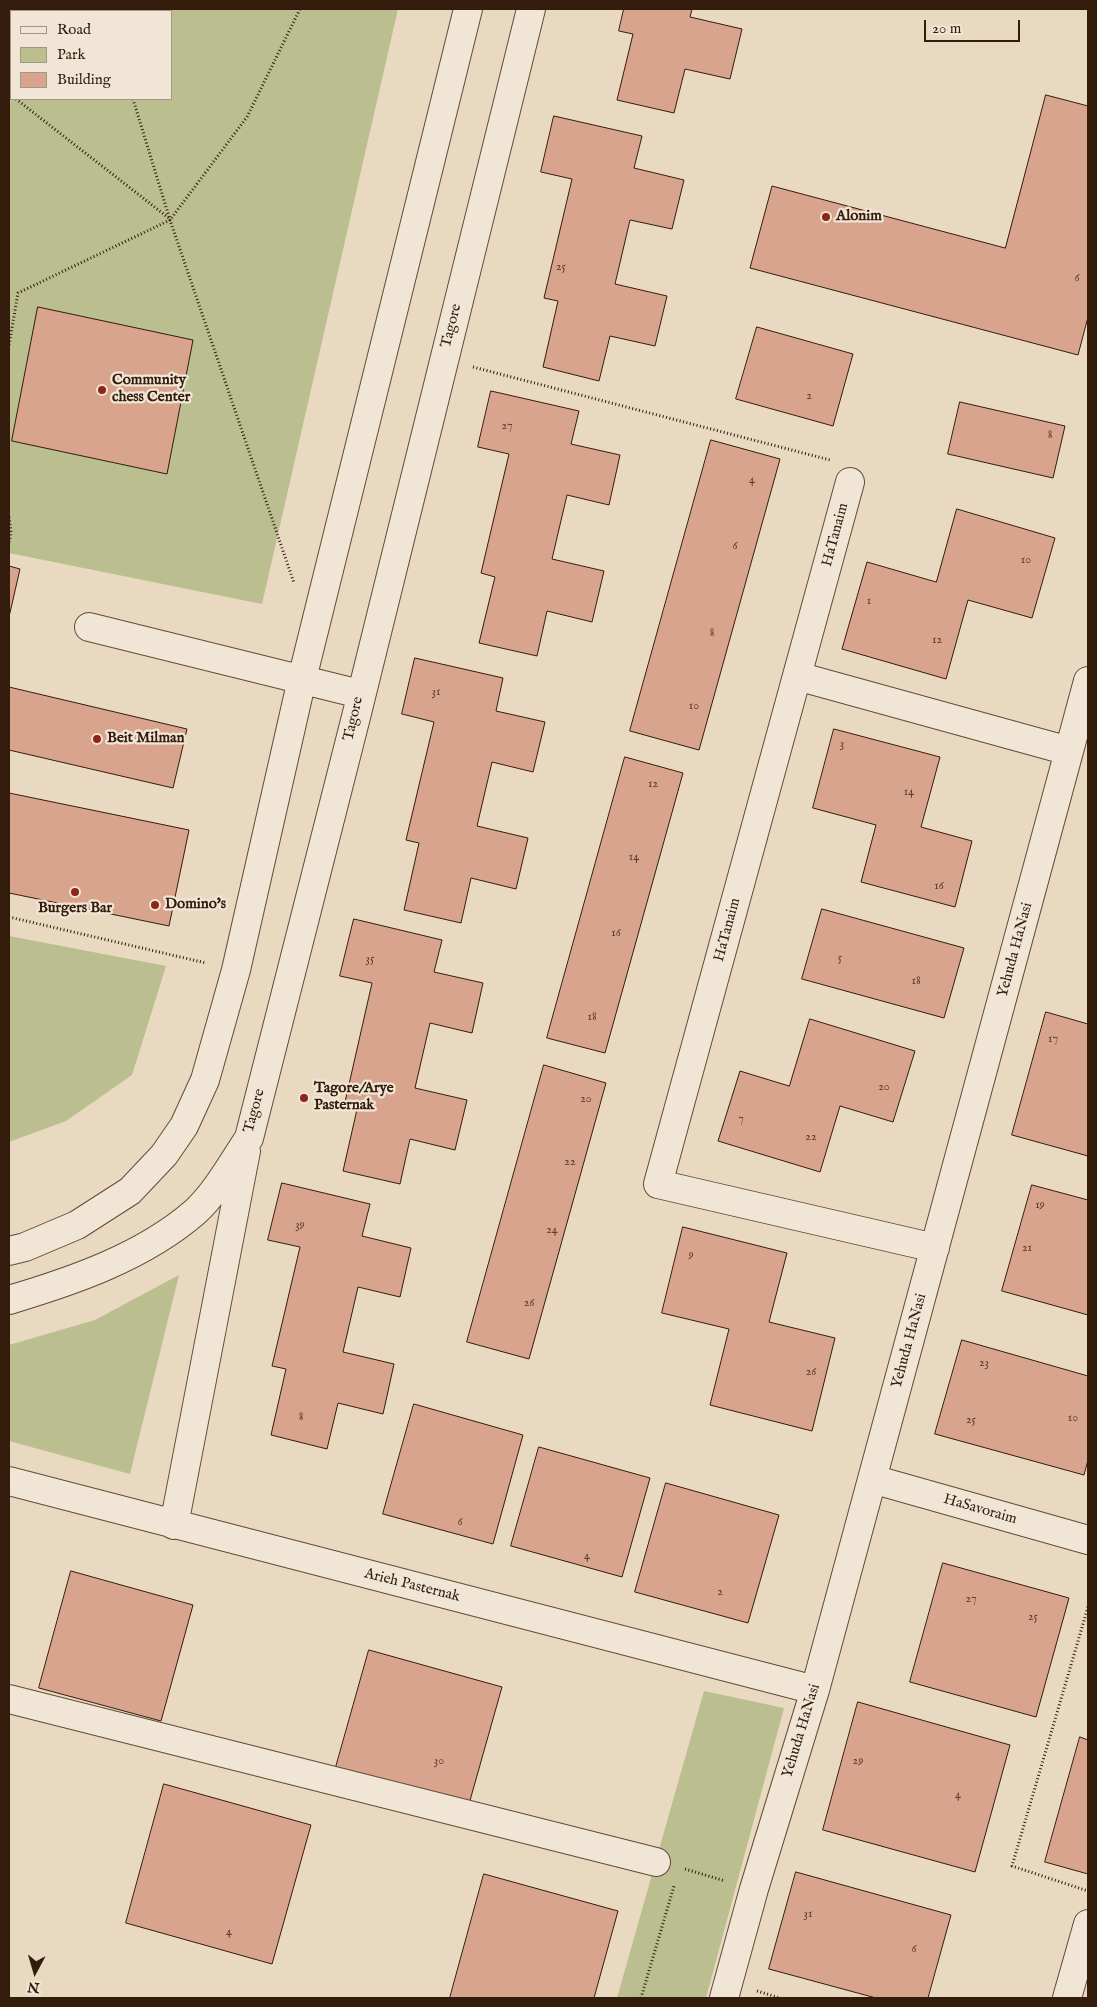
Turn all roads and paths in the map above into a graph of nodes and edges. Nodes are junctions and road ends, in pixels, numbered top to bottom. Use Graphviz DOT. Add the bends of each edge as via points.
graph roads {
  1 [pos="300,9"];
  2 [pos="468,9"];
  3 [pos="531,9"];
  4 [pos="17,100"];
  5 [pos="133,100"];
  6 [pos="170,220"];
  7 [pos="9,345"];
  8 [pos="443,360"];
  9 [pos="850,482"];
  10 [pos="9,518"];
  11 [pos="9,543"];
  12 [pos="296,588"];
  13 [pos="89,627"];
  14 [pos="797,676"];
  15 [pos="302,679"];
  16 [pos="360,694"];
  17 [pos="1086,698"];
  18 [pos="1069,751"];
  19 [pos="9,917"];
  20 [pos="236,970"];
  21 [pos="249,1138"];
  22 [pos="935,1248"];
  23 [pos="9,1251"];
  24 [pos="9,1300"];
  25 [pos="872,1479"];
  26 [pos="9,1481"];
  27 [pos="174,1525"];
  28 [pos="1088,1540"];
  29 [pos="1088,1607"];
  30 [pos="815,1690"];
  31 [pos="9,1699"];
  32 [pos="668,1865"];
  33 [pos="754,1889"];
  34 [pos="1088,1891"];
  35 [pos="1088,1924"];
  36 [pos="641,1998"];
  37 [pos="724,1998"];
  38 [pos="1067,1998"];
  1 -- 6 [label="path" via="247,117"];
  2 -- 15 [label="street"];
  3 -- 8 [label="street, Tagore"];
  4 -- 6 [label="path"];
  5 -- 6 [label="path"];
  6 -- 7 [label="path" via="18,294"];
  6 -- 12 [label="path"];
  8 -- 9 [label="path" via="854,466"];
  8 -- 16 [label="street, Tagore"];
  9 -- 14 [label="street, HaTanaim"];
  10 -- 11 [label="path"];
  13 -- 15 [label="street"];
  14 -- 18 [label="street"];
  14 -- 22 [label="street, HaTanaim" via="658,1184"];
  15 -- 16 [label="street"];
  15 -- 20 [label="street"];
  16 -- 21 [label="street, Tagore"];
  17 -- 18 [label="street, Yehuda HaNasi"];
  18 -- 22 [label="street, Yehuda HaNasi"];
  19 -- 20 [label="path"];
  20 -- 23 [label="street" via="206,1080 184,1126 164,1155 130,1191 77,1225"];
  21 -- 24 [label="street, Tagore" via="196,1212 154,1243 102,1267"];
  21 -- 27 [label="street"];
  22 -- 25 [label="street, Yehuda HaNasi"];
  25 -- 28 [label="street, HaSavoraim"];
  25 -- 30 [label="street, Yehuda HaNasi"];
  26 -- 27 [label="street, Arieh Pasternak"];
  27 -- 30 [label="street, Arieh Pasternak"];
  29 -- 34 [label="path" via="1012,1866"];
  30 -- 33 [label="street, Yehuda HaNasi"];
  31 -- 32 [label="street"];
  32 -- 33 [label="path"];
  32 -- 36 [label="path"];
  33 -- 37 [label="street, Yehuda HaNasi"];
  35 -- 38 [label="street"];
}
